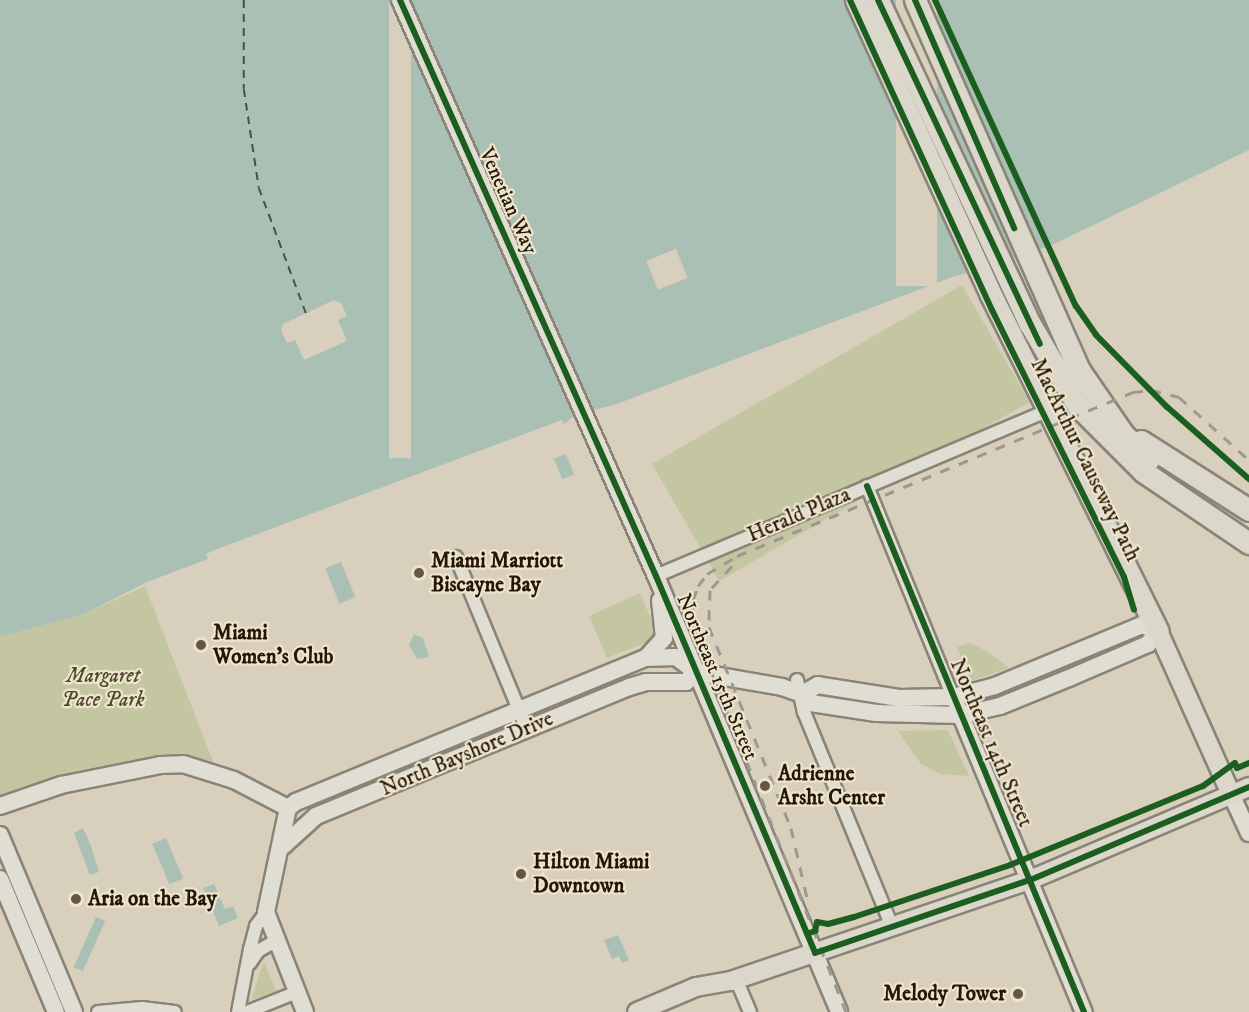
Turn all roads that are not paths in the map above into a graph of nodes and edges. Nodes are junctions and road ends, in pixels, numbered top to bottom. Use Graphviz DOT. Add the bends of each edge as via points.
graph roads {
  1 [pos="400,0"];
  2 [pos="856,0"];
  3 [pos="878,0"];
  4 [pos="915,0"];
  5 [pos="1041,413"];
  6 [pos="1109,415"];
  7 [pos="586,416"];
  8 [pos="867,486"];
  9 [pos="1249,510"];
  10 [pos="1249,527"];
  11 [pos="1249,543"];
  12 [pos="456,556"];
  13 [pos="656,576"];
  14 [pos="1158,631"];
  15 [pos="646,658"];
  16 [pos="1061,660"];
  17 [pos="696,672"];
  18 [pos="1069,678"];
  19 [pos="800,687"];
  20 [pos="953,697"];
  21 [pos="520,710"];
  22 [pos="961,715"];
  23 [pos="527,729"];
  24 [pos="417,752"];
  25 [pos="343,782"];
  26 [pos="1249,787"];
  27 [pos="326,789"];
  28 [pos="378,791"];
  29 [pos="1231,794"];
  30 [pos="0,806"];
  31 [pos="288,808"];
  32 [pos="316,816"];
  33 [pos="1249,833"];
  34 [pos="0,835"];
  35 [pos="283,846"];
  36 [pos="0,879"];
  37 [pos="1030,880"];
  38 [pos="266,912"];
  39 [pos="892,927"];
  40 [pos="275,941"];
  41 [pos="36,945"];
  42 [pos="815,952"];
  43 [pos="248,966"];
  44 [pos="730,981"];
  45 [pos="297,992"];
  46 [pos="648,1009"];
  47 [pos="56,1012"];
  48 [pos="74,1012"];
  49 [pos="98,1012"];
  50 [pos="175,1012"];
  51 [pos="238,1012"];
  52 [pos="247,1012"];
  53 [pos="305,1012"];
  54 [pos="750,1012"];
  55 [pos="839,1012"];
  56 [pos="1084,1012"];
  1 -- 7 [label="street, Venetian Way"];
  2 -- 14 [label="highway" via="991,295"];
  3 -- 11 [label="highway" via="1040,344 1078,406 1115,447 1156,482"];
  4 -- 6 [label="highway" via="1079,370"];
  5 -- 8 [label="street, Herald Plaza"];
  6 -- 9 [label="highway" via="1155,452"];
  6 -- 10 [label="highway" via="1130,442 1158,466"];
  7 -- 13 [label="street, Northeast 15th Street"];
  8 -- 13 [label="street, Herald Plaza"];
  8 -- 20 [label="street, Northeast 14th Street"];
  12 -- 21 [label="street"];
  13 -- 15 [label="street" via="664,638"];
  13 -- 17 [label="street, Northeast 15th Street"];
  14 -- 16 [label="street, North Bayshore Drive" via="1142,625"];
  14 -- 18 [label="street, North Bayshore Drive" via="1148,644"];
  14 -- 29 [label="main road"];
  15 -- 17 [label="street, North Bayshore Drive" via="676,657"];
  15 -- 21 [label="street, North Bayshore Drive"];
  16 -- 18 [label="street"];
  16 -- 20 [label="street, North Bayshore Drive" via="995,686"];
  17 -- 19 [label="street, North Bayshore Drive"];
  17 -- 23 [label="street, North Bayshore Drive" via="686,682 646,682"];
  17 -- 42 [label="street, Northeast 15th Street"];
  18 -- 22 [label="street, North Bayshore Drive" via="1000,706"];
  19 -- 20 [label="street, North Bayshore Drive" via="818,685 899,698"];
  19 -- 22 [label="street, North Bayshore Drive" via="811,703 876,713"];
  19 -- 39 [label="street" via="804,712"];
  20 -- 22 [label="street, Northeast 14th Street"];
  21 -- 23 [label="street"];
  21 -- 24 [label="street, North Bayshore Drive"];
  22 -- 37 [label="street, Northeast 14th Street"];
  23 -- 28 [label="street, North Bayshore Drive"];
  24 -- 25 [label="street, North Bayshore Drive"];
  24 -- 28 [label="street" via="415,762 388,778"];
  25 -- 27 [label="street, North Bayshore Drive"];
  25 -- 28 [label="street" via="358,793"];
  26 -- 29 [label="main road"];
  27 -- 31 [label="street, North Bayshore Drive"];
  27 -- 32 [label="street" via="323,807"];
  28 -- 32 [label="street, North Bayshore Drive"];
  29 -- 33 [label="street"];
  29 -- 37 [label="main road"];
  30 -- 31 [label="street" via="62,785 146,767 183,764 234,780"];
  31 -- 35 [label="street"];
  32 -- 35 [label="street, North Bayshore Drive"];
  34 -- 41 [label="street"];
  35 -- 38 [label="street"];
  36 -- 41 [label="street"];
  37 -- 39 [label="main road"];
  37 -- 56 [label="street, Northeast 14th Street"];
  38 -- 40 [label="street"];
  38 -- 43 [label="street" via="256,926"];
  39 -- 42 [label="main road"];
  40 -- 43 [label="street" via="258,951"];
  40 -- 45 [label="street"];
  41 -- 47 [label="street"];
  41 -- 48 [label="street"];
  42 -- 44 [label="main road"];
  42 -- 55 [label="street, Northeast 15th Street"];
  43 -- 51 [label="street"];
  44 -- 46 [label="main road" via="696,987"];
  44 -- 54 [label="street"];
  45 -- 52 [label="street"];
  45 -- 53 [label="street"];
  49 -- 50 [label="street" via="142,1008"];
}
